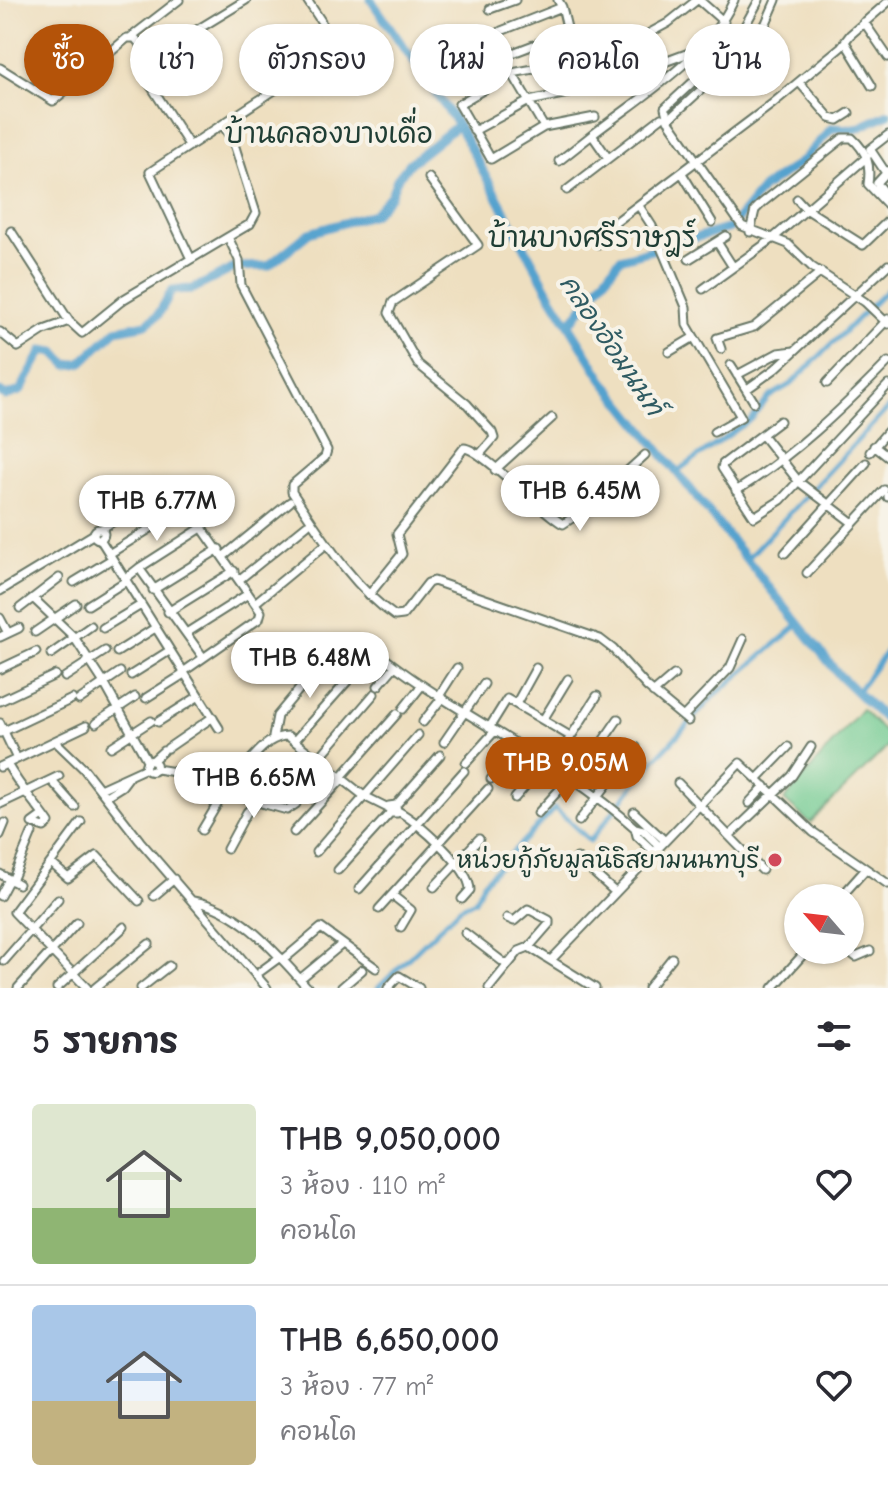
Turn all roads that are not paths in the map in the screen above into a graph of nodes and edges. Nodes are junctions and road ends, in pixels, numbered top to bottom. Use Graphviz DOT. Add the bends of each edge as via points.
graph roads {
  1 [pos="179,0"];
  2 [pos="246,0"];
  3 [pos="307,0"];
  4 [pos="515,0"];
  5 [pos="698,0"];
  6 [pos="734,0"];
  7 [pos="759,0"];
  8 [pos="776,0"];
  9 [pos="888,2"];
  10 [pos="560,4"];
  11 [pos="490,9"];
  12 [pos="321,21"];
  13 [pos="724,22"];
  14 [pos="864,22"];
  15 [pos="148,24"];
  16 [pos="207,24"];
  17 [pos="666,24"];
  18 [pos="513,26"];
  19 [pos="130,38"];
  20 [pos="845,42"];
  21 [pos="513,53"];
  22 [pos="888,57"];
  23 [pos="684,61"];
  24 [pos="0,68"];
  25 [pos="513,75"];
  26 [pos="799,82"];
  27 [pos="872,86"];
  28 [pos="157,96"];
  29 [pos="265,96"];
  30 [pos="473,96"];
  31 [pos="551,96"];
  32 [pos="529,101"];
  33 [pos="849,113"];
  34 [pos="595,117"];
  35 [pos="665,119"];
  36 [pos="223,124"];
  37 [pos="544,127"];
  38 [pos="474,131"];
  39 [pos="592,135"];
  40 [pos="888,135"];
  41 [pos="189,145"];
  42 [pos="867,157"];
  43 [pos="608,158"];
  44 [pos="559,161"];
  45 [pos="696,164"];
  46 [pos="887,172"];
  47 [pos="683,175"];
  48 [pos="429,178"];
  49 [pos="567,190"];
  50 [pos="888,196"];
  51 [pos="797,199"];
  52 [pos="888,205"];
  53 [pos="639,206"];
  54 [pos="806,209"];
  55 [pos="888,221"];
  56 [pos="712,222"];
  57 [pos="11,231"];
  58 [pos="750,232"];
  59 [pos="726,236"];
  60 [pos="228,237"];
  61 [pos="771,240"];
  62 [pos="717,242"];
  63 [pos="598,244"];
  64 [pos="191,259"];
  65 [pos="689,259"];
  66 [pos="888,265"];
  67 [pos="733,267"];
  68 [pos="821,272"];
  69 [pos="703,289"];
  70 [pos="856,295"];
  71 [pos="69,321"];
  72 [pos="887,321"];
  73 [pos="0,332"];
  74 [pos="694,337"];
  75 [pos="721,349"];
  76 [pos="794,351"];
  77 [pos="669,352"];
  78 [pos="888,362"];
  79 [pos="731,365"];
  80 [pos="737,375"];
  81 [pos="827,383"];
  82 [pos="888,385"];
  83 [pos="747,389"];
  84 [pos="754,402"];
  85 [pos="552,418"];
  86 [pos="780,421"];
  87 [pos="888,431"];
  88 [pos="714,432"];
  89 [pos="763,436"];
  90 [pos="480,454"];
  91 [pos="645,455"];
  92 [pos="888,457"];
  93 [pos="783,462"];
  94 [pos="866,463"];
  95 [pos="495,470"];
  96 [pos="799,482"];
  97 [pos="736,491"];
  98 [pos="887,494"];
  99 [pos="290,502"];
  100 [pos="188,505"];
  101 [pos="828,506"];
  102 [pos="853,523"];
  103 [pos="307,525"];
  104 [pos="203,527"];
  105 [pos="98,534"];
  106 [pos="324,546"];
  107 [pos="222,553"];
  108 [pos="785,553"];
  109 [pos="110,557"];
  110 [pos="139,568"];
  111 [pos="234,571"];
  112 [pos="807,573"];
  113 [pos="59,578"];
  114 [pos="240,579"];
  115 [pos="125,580"];
  116 [pos="74,582"];
  117 [pos="153,590"];
  118 [pos="0,591"];
  119 [pos="248,594"];
  120 [pos="369,595"];
  121 [pos="33,598"];
  122 [pos="255,603"];
  123 [pos="76,604"];
  124 [pos="88,605"];
  125 [pos="141,605"];
  126 [pos="20,608"];
  127 [pos="168,612"];
  128 [pos="55,617"];
  129 [pos="0,618"];
  130 [pos="91,626"];
  131 [pos="19,628"];
  132 [pos="103,628"];
  133 [pos="155,628"];
  134 [pos="35,632"];
  135 [pos="188,632"];
  136 [pos="4,635"];
  137 [pos="74,637"];
  138 [pos="743,639"];
  139 [pos="105,651"];
  140 [pos="169,651"];
  141 [pos="36,652"];
  142 [pos="117,652"];
  143 [pos="51,654"];
  144 [pos="327,656"];
  145 [pos="203,657"];
  146 [pos="387,660"];
  147 [pos="89,661"];
  148 [pos="395,666"];
  149 [pos="457,668"];
  150 [pos="536,668"];
  151 [pos="0,669"];
  152 [pos="120,672"];
  153 [pos="184,673"];
  154 [pos="55,675"];
  155 [pos="131,675"];
  156 [pos="674,675"];
  157 [pos="352,676"];
  158 [pos="65,677"];
  159 [pos="568,679"];
  160 [pos="104,683"];
  161 [pos="484,684"];
  162 [pos="422,685"];
  163 [pos="653,693"];
  164 [pos="199,696"];
  165 [pos="597,696"];
  166 [pos="135,697"];
  167 [pos="441,697"];
  168 [pos="146,698"];
  169 [pos="0,701"];
  170 [pos="516,704"];
  171 [pos="119,708"];
  172 [pos="467,714"];
  173 [pos="213,717"];
  174 [pos="618,719"];
  175 [pos="543,720"];
  176 [pos="423,722"];
  177 [pos="96,723"];
  178 [pos="86,726"];
  179 [pos="219,728"];
  180 [pos="1,729"];
  181 [pos="492,730"];
  182 [pos="131,734"];
  183 [pos="418,735"];
  184 [pos="570,736"];
  185 [pos="273,737"];
  186 [pos="296,739"];
  187 [pos="55,741"];
  188 [pos="444,742"];
  189 [pos="111,747"];
  190 [pos="519,747"];
  191 [pos="636,747"];
  192 [pos="788,747"];
  193 [pos="811,747"];
  194 [pos="440,755"];
  195 [pos="319,758"];
  196 [pos="17,759"];
  197 [pos="148,764"];
  198 [pos="549,764"];
  199 [pos="3,766"];
  200 [pos="223,777"];
  201 [pos="342,777"];
  202 [pos="128,778"];
  203 [pos="758,778"];
  204 [pos="491,779"];
  205 [pos="573,779"];
  206 [pos="279,781"];
  207 [pos="678,783"];
  208 [pos="228,786"];
  209 [pos="765,786"];
  210 [pos="100,789"];
  211 [pos="488,789"];
  212 [pos="23,793"];
  213 [pos="599,795"];
  214 [pos="773,795"];
  215 [pos="106,796"];
  216 [pos="364,796"];
  217 [pos="515,798"];
  218 [pos="749,803"];
  219 [pos="0,804"];
  220 [pos="255,804"];
  221 [pos="296,804"];
  222 [pos="699,806"];
  223 [pos="75,807"];
  224 [pos="393,809"];
  225 [pos="634,812"];
  226 [pos="538,813"];
  227 [pos="43,815"];
  228 [pos="579,821"];
  229 [pos="81,822"];
  230 [pos="5,823"];
  231 [pos="419,824"];
  232 [pos="202,830"];
  233 [pos="294,832"];
  234 [pos="32,833"];
  235 [pos="0,835"];
  236 [pos="729,836"];
  237 [pos="479,839"];
  238 [pos="439,842"];
  239 [pos="659,846"];
  240 [pos="227,849"];
  241 [pos="316,852"];
  242 [pos="577,858"];
  243 [pos="51,863"];
  244 [pos="455,866"];
  245 [pos="338,870"];
  246 [pos="762,870"];
  247 [pos="865,870"];
  248 [pos="0,874"];
  249 [pos="174,879"];
  250 [pos="13,881"];
  251 [pos="852,884"];
  252 [pos="888,884"];
  253 [pos="434,887"];
  254 [pos="359,889"];
  255 [pos="615,892"];
  256 [pos="392,895"];
  257 [pos="0,896"];
  258 [pos="154,896"];
  259 [pos="58,899"];
  260 [pos="462,899"];
  261 [pos="139,901"];
  262 [pos="193,901"];
  263 [pos="379,909"];
  264 [pos="507,918"];
  265 [pos="77,923"];
  266 [pos="124,927"];
  267 [pos="401,927"];
  268 [pos="32,930"];
  269 [pos="465,933"];
  270 [pos="149,944"];
  271 [pos="341,945"];
  272 [pos="529,947"];
  273 [pos="52,950"];
  274 [pos="870,951"];
  275 [pos="864,954"];
  276 [pos="282,958"];
  277 [pos="672,958"];
  278 [pos="551,960"];
  279 [pos="4,961"];
  280 [pos="794,964"];
  281 [pos="507,965"];
  282 [pos="169,966"];
  283 [pos="376,968"];
  284 [pos="362,970"];
  285 [pos="71,971"];
  286 [pos="261,971"];
  287 [pos="300,979"];
  288 [pos="275,981"];
  289 [pos="408,985"];
  290 [pos="18,988"];
  291 [pos="57,988"];
  292 [pos="87,988"];
  293 [pos="95,988"];
  294 [pos="141,988"];
  295 [pos="267,988"];
  296 [pos="308,988"];
  297 [pos="341,988"];
  298 [pos="388,988"];
  299 [pos="419,988"];
  300 [pos="489,988"];
  301 [pos="595,988"];
  302 [pos="648,988"];
  303 [pos="773,988"];
  1 -- 15 [label="street"];
  2 -- 16 [label="street"];
  3 -- 12 [label="street"];
  4 -- 11 [label="street"];
  5 -- 13 [label="street"];
  5 -- 17 [label="street"];
  6 -- 13 [label="street"];
  7 -- 35 [label="street" via="736,42 665,108"];
  8 -- 35 [label="street" via="750,45"];
  9 -- 14 [label="street"];
  10 -- 18 [label="street"];
  10 -- 21 [label="street" via="568,32"];
  14 -- 20 [label="street"];
  14 -- 22 [label="street"];
  19 -- 24 [label="street" via="53,101"];
  20 -- 26 [label="street"];
  20 -- 27 [label="street"];
  23 -- 39 [label="street"];
  25 -- 32 [label="street"];
  26 -- 33 [label="street" via="830,118"];
  26 -- 45 [label="street"];
  28 -- 41 [label="street"];
  29 -- 36 [label="street"];
  30 -- 38 [label="street" via="459,104"];
  31 -- 32 [label="street"];
  32 -- 37 [label="street"];
  32 -- 38 [label="street"];
  34 -- 37 [label="street"];
  35 -- 43 [label="street"];
  35 -- 45 [label="street"];
  36 -- 41 [label="street"];
  36 -- 60 [label="street" via="256,213 250,224"];
  37 -- 38 [label="street" via="491,159"];
  39 -- 43 [label="street"];
  39 -- 44 [label="street"];
  40 -- 46 [label="street" via="870,149"];
  41 -- 64 [label="street" via="150,172"];
  42 -- 52 [label="street" via="868,184"];
  42 -- 54 [label="street"];
  42 -- 58 [label="street" via="852,138 843,138 755,210"];
  43 -- 49 [label="street"];
  45 -- 47 [label="street"];
  45 -- 58 [label="street"];
  46 -- 50 [label="street" via="877,183"];
  47 -- 53 [label="street"];
  47 -- 56 [label="street"];
  48 -- 90 [label="street" via="478,245 393,302 389,313 418,364 492,432 494,438"];
  51 -- 54 [label="street"];
  53 -- 63 [label="street" via="600,234"];
  53 -- 74 [label="street" via="686,307"];
  54 -- 55 [label="street" via="863,245"];
  54 -- 61 [label="street"];
  57 -- 71 [label="street"];
  58 -- 61 [label="street"];
  59 -- 62 [label="street"];
  60 -- 64 [label="street"];
  60 -- 120 [label="street" via="239,260 241,285 327,450 292,485 292,492"];
  61 -- 67 [label="street"];
  61 -- 68 [label="street" via="788,244"];
  62 -- 65 [label="street"];
  62 -- 67 [label="street"];
  64 -- 71 [label="street" via="115,305 86,332 78,332"];
  66 -- 70 [label="street"];
  67 -- 69 [label="street"];
  68 -- 70 [label="street"];
  68 -- 75 [label="street" via="754,327 717,338"];
  70 -- 72 [label="street"];
  70 -- 76 [label="street"];
  71 -- 73 [label="street" via="18,347"];
  72 -- 81 [label="street"];
  74 -- 77 [label="street"];
  74 -- 88 [label="street" via="741,417"];
  76 -- 80 [label="street" via="778,353"];
  76 -- 83 [label="street"];
  78 -- 93 [label="street"];
  79 -- 80 [label="street"];
  80 -- 83 [label="street"];
  82 -- 96 [label="street"];
  83 -- 84 [label="street"];
  85 -- 95 [label="street"];
  86 -- 89 [label="street"];
  87 -- 92 [label="street" via="872,449"];
  89 -- 93 [label="street"];
  89 -- 97 [label="street" via="723,464"];
  90 -- 95 [label="street"];
  90 -- 120 [label="street" via="470,448 460,452 397,534 402,554"];
  91 -- 95 [label="street" via="563,524"];
  93 -- 96 [label="street"];
  93 -- 97 [label="street"];
  94 -- 101 [label="street"];
  96 -- 97 [label="street" via="754,517"];
  96 -- 101 [label="street"];
  98 -- 102 [label="street"];
  99 -- 107 [label="street"];
  100 -- 104 [label="street"];
  100 -- 105 [label="street" via="168,485"];
  100 -- 109 [label="street"];
  101 -- 102 [label="street"];
  101 -- 108 [label="street"];
  102 -- 112 [label="street"];
  103 -- 114 [label="street"];
  104 -- 107 [label="street"];
  104 -- 110 [label="street"];
  105 -- 109 [label="street"];
  105 -- 118 [label="street"];
  106 -- 122 [label="street"];
  107 -- 111 [label="street"];
  107 -- 117 [label="street"];
  109 -- 115 [label="street"];
  109 -- 116 [label="street"];
  110 -- 115 [label="street"];
  110 -- 117 [label="street"];
  111 -- 114 [label="street"];
  111 -- 127 [label="street"];
  113 -- 121 [label="street"];
  114 -- 119 [label="street"];
  115 -- 124 [label="street"];
  115 -- 125 [label="street"];
  117 -- 127 [label="street"];
  119 -- 122 [label="street"];
  119 -- 135 [label="street"];
  120 -- 163 [label="street" via="400,617 428,583 448,584 600,639"];
  121 -- 126 [label="street"];
  121 -- 128 [label="street"];
  122 -- 145 [label="street" via="259,619"];
  123 -- 128 [label="street"];
  125 -- 132 [label="street"];
  125 -- 133 [label="street"];
  127 -- 135 [label="street"];
  128 -- 134 [label="street"];
  128 -- 137 [label="street"];
  129 -- 136 [label="street"];
  130 -- 137 [label="street"];
  131 -- 136 [label="street"];
  133 -- 140 [label="street"];
  133 -- 142 [label="street"];
  135 -- 145 [label="street"];
  137 -- 143 [label="street"];
  137 -- 147 [label="street"];
  138 -- 163 [label="street" via="730,668 686,719"];
  139 -- 147 [label="street"];
  140 -- 153 [label="street"];
  140 -- 155 [label="street"];
  141 -- 151 [label="street"];
  144 -- 185 [label="street" via="277,716"];
  145 -- 153 [label="street"];
  146 -- 148 [label="street"];
  147 -- 158 [label="street"];
  147 -- 160 [label="street"];
  148 -- 162 [label="street"];
  148 -- 195 [label="street"];
  149 -- 167 [label="street"];
  150 -- 170 [label="street"];
  152 -- 160 [label="street"];
  153 -- 164 [label="street"];
  153 -- 168 [label="street"];
  154 -- 169 [label="street"];
  156 -- 163 [label="street"];
  157 -- 186 [label="street"];
  159 -- 175 [label="street"];
  160 -- 171 [label="street"];
  160 -- 180 [label="street"];
  161 -- 172 [label="street"];
  162 -- 167 [label="street"];
  162 -- 201 [label="street"];
  164 -- 173 [label="street"];
  164 -- 182 [label="street"];
  165 -- 184 [label="street"];
  166 -- 171 [label="street"];
  167 -- 172 [label="street"];
  167 -- 176 [label="street"];
  170 -- 175 [label="street"];
  170 -- 181 [label="street" via="507,699"];
  171 -- 177 [label="street"];
  171 -- 182 [label="street"];
  172 -- 181 [label="street"];
  172 -- 188 [label="street"];
  173 -- 179 [label="street"];
  173 -- 197 [label="street"];
  174 -- 205 [label="street"];
  175 -- 184 [label="street"];
  178 -- 187 [label="street"];
  180 -- 196 [label="street"];
  181 -- 190 [label="street"];
  181 -- 231 [label="street"];
  182 -- 189 [label="street"];
  182 -- 197 [label="street"];
  183 -- 216 [label="street"];
  184 -- 198 [label="street"];
  185 -- 186 [label="street"];
  185 -- 200 [label="street"];
  186 -- 195 [label="street"];
  187 -- 196 [label="street"];
  187 -- 210 [label="street"];
  190 -- 198 [label="street"];
  190 -- 204 [label="street"];
  191 -- 213 [label="street"];
  192 -- 203 [label="street"];
  193 -- 214 [label="street"];
  194 -- 224 [label="street"];
  195 -- 201 [label="street"];
  196 -- 199 [label="street"];
  197 -- 200 [label="street"];
  197 -- 202 [label="street"];
  198 -- 205 [label="street"];
  198 -- 217 [label="street"];
  199 -- 212 [label="street"];
  200 -- 208 [label="street"];
  201 -- 216 [label="street"];
  201 -- 233 [label="street"];
  202 -- 210 [label="street"];
  202 -- 215 [label="street"];
  203 -- 209 [label="street"];
  203 -- 222 [label="street" via="740,763"];
  205 -- 213 [label="street"];
  205 -- 226 [label="street"];
  206 -- 220 [label="street"];
  207 -- 222 [label="street"];
  208 -- 220 [label="street"];
  208 -- 232 [label="street"];
  209 -- 214 [label="street"];
  209 -- 218 [label="street"];
  210 -- 215 [label="street"];
  211 -- 238 [label="street"];
  212 -- 219 [label="street"];
  212 -- 223 [label="street" via="55,778"];
  212 -- 227 [label="street"];
  213 -- 228 [label="street"];
  213 -- 239 [label="street" via="637,836"];
  214 -- 236 [label="street"];
  214 -- 247 [label="street"];
  215 -- 249 [label="street"];
  216 -- 224 [label="street"];
  216 -- 241 [label="street"];
  220 -- 221 [label="street" via="287,810"];
  220 -- 240 [label="street"];
  222 -- 236 [label="street"];
  222 -- 239 [label="street"];
  224 -- 231 [label="street"];
  224 -- 245 [label="street"];
  225 -- 239 [label="street"];
  229 -- 243 [label="street"];
  230 -- 235 [label="street"];
  231 -- 238 [label="street"];
  231 -- 254 [label="street"];
  234 -- 250 [label="street"];
  236 -- 246 [label="street"];
  237 -- 244 [label="street"];
  238 -- 244 [label="street"];
  238 -- 256 [label="street"];
  239 -- 255 [label="street"];
  242 -- 255 [label="street"];
  243 -- 261 [label="street" via="68,878 97,856"];
  243 -- 268 [label="street" via="14,912"];
  244 -- 253 [label="street"];
  244 -- 260 [label="street" via="470,886"];
  247 -- 251 [label="street"];
  247 -- 252 [label="street"];
  248 -- 250 [label="street"];
  249 -- 258 [label="street"];
  249 -- 262 [label="street"];
  250 -- 257 [label="street"];
  255 -- 278 [label="street"];
  256 -- 263 [label="street"];
  256 -- 267 [label="street" via="411,910"];
  259 -- 268 [label="street"];
  262 -- 276 [label="street" via="225,911"];
  262 -- 295 [label="street"];
  264 -- 272 [label="street" via="514,921 528,909 550,921"];
  265 -- 273 [label="street"];
  266 -- 285 [label="street"];
  268 -- 273 [label="street"];
  268 -- 279 [label="street"];
  269 -- 281 [label="street"];
  270 -- 293 [label="street"];
  271 -- 287 [label="street"];
  272 -- 278 [label="street"];
  272 -- 281 [label="street"];
  273 -- 285 [label="street"];
  273 -- 290 [label="street"];
  274 -- 275 [label="street"];
  276 -- 283 [label="street" via="321,928"];
  276 -- 286 [label="street"];
  276 -- 287 [label="street"];
  277 -- 302 [label="street"];
  278 -- 301 [label="street"];
  280 -- 303 [label="street"];
  281 -- 300 [label="street"];
  282 -- 294 [label="street"];
  284 -- 297 [label="street"];
  285 -- 291 [label="street"];
  285 -- 292 [label="street"];
  287 -- 296 [label="street"];
  288 -- 295 [label="street"];
  289 -- 298 [label="street" via="399,976"];
  289 -- 299 [label="street"];
}
